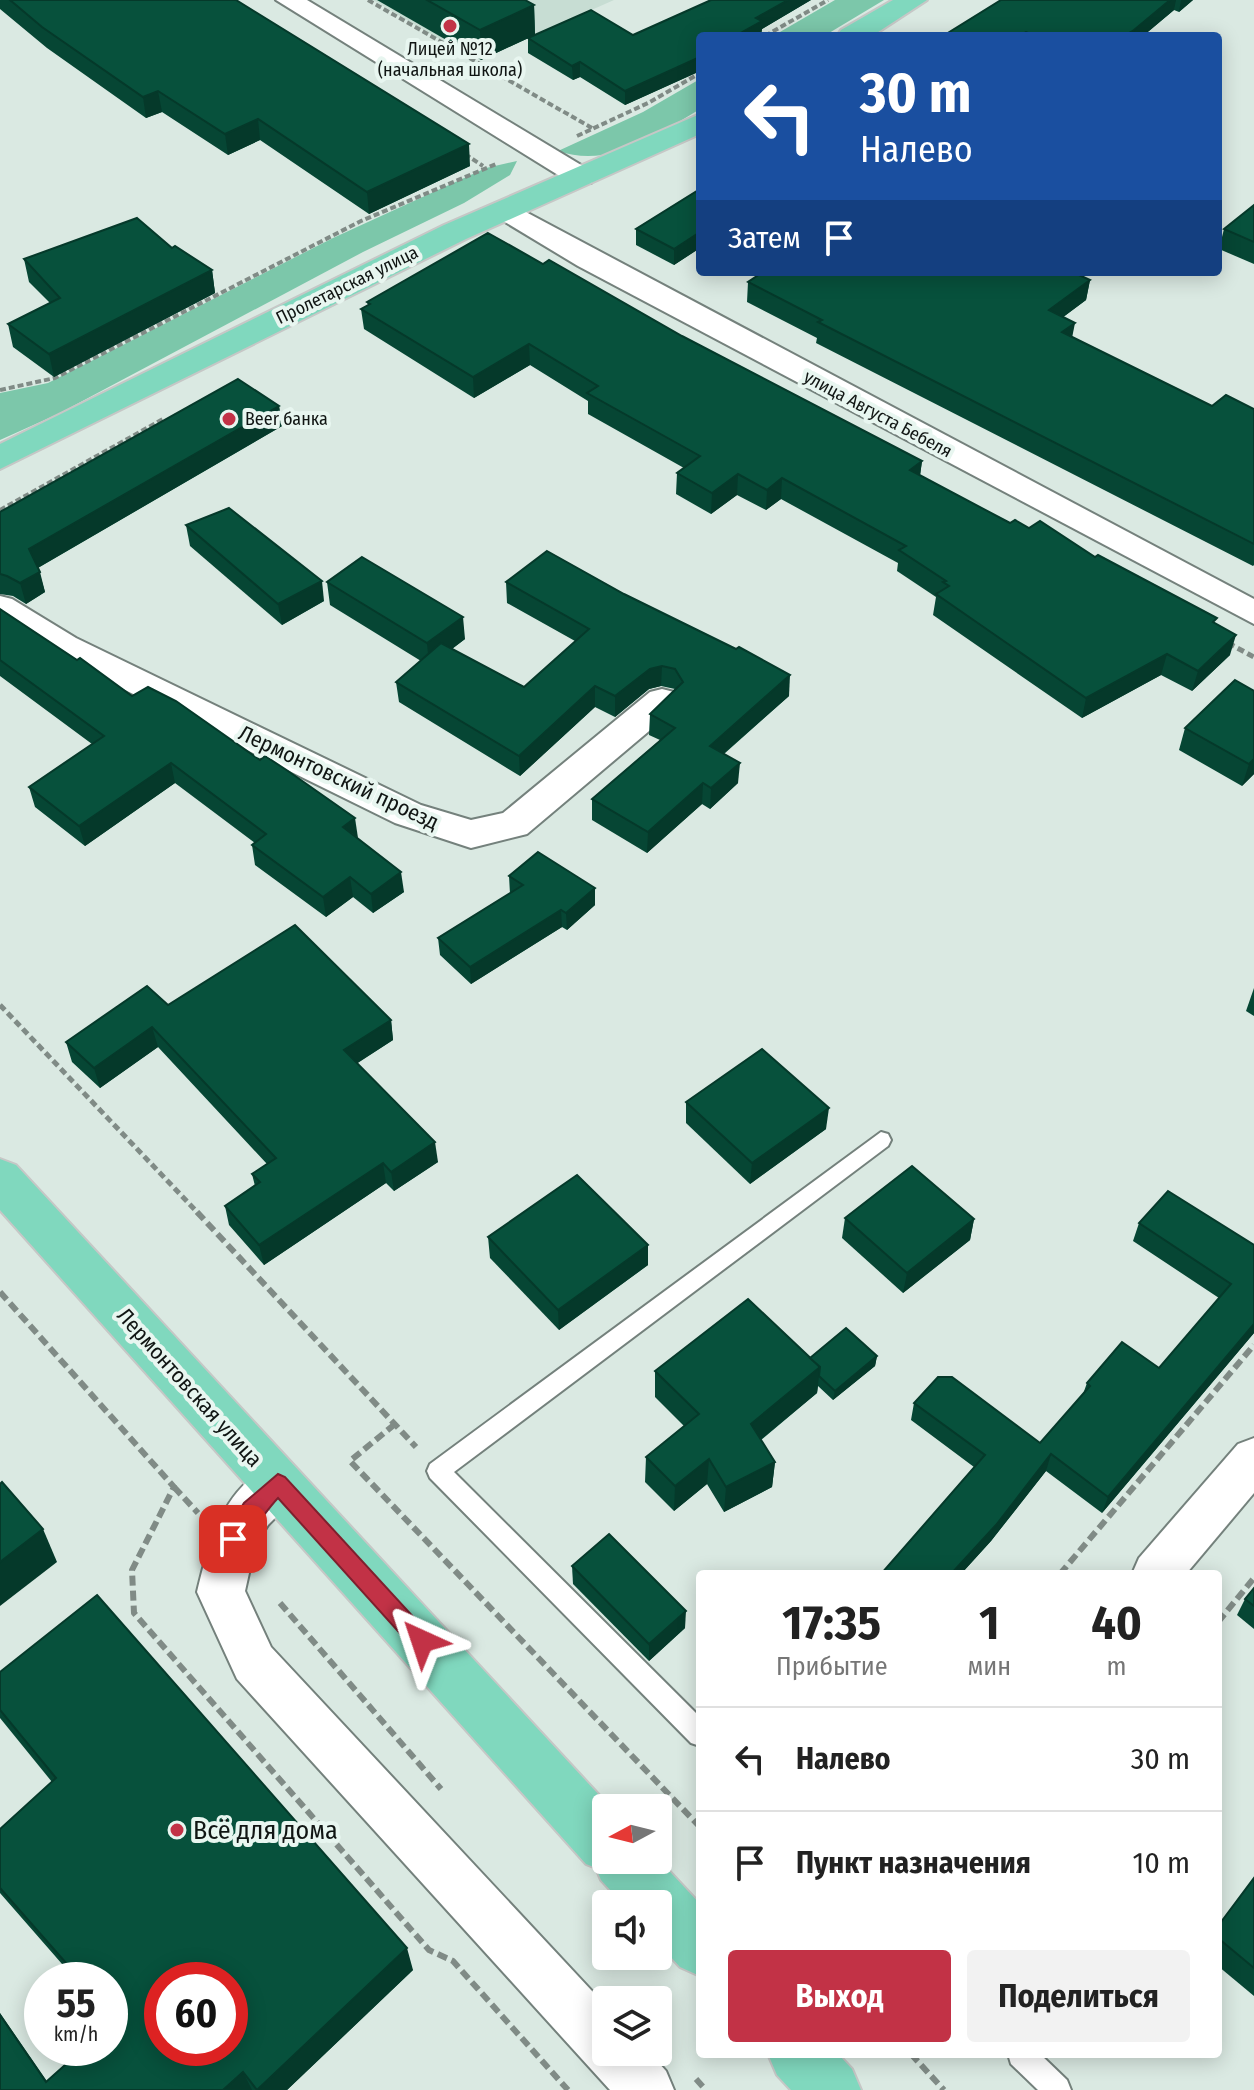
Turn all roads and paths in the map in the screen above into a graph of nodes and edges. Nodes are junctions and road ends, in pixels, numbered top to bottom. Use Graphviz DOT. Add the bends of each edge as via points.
graph roads {
  1 [pos="289,0"];
  2 [pos="368,0"];
  3 [pos="828,0"];
  4 [pos="913,0"];
  5 [pos="772,32"];
  6 [pos="858,32"];
  7 [pos="696,75"];
  8 [pos="696,125"];
  9 [pos="593,129"];
  10 [pos="458,151"];
  11 [pos="540,152"];
  12 [pos="484,167"];
  13 [pos="581,177"];
  14 [pos="505,210"];
  15 [pos="0,390"];
  16 [pos="165,418"];
  17 [pos="0,458"];
  18 [pos="0,510"];
  19 [pos="0,607"];
  20 [pos="1254,613"];
  21 [pos="1227,642"];
  22 [pos="1254,657"];
  23 [pos="662,701"];
  24 [pos="0,1005"];
  25 [pos="881,1140"];
  26 [pos="0,1178"];
  27 [pos="1254,1345"];
  28 [pos="395,1424"];
  29 [pos="1254,1459"];
  30 [pos="438,1471"];
  31 [pos="278,1484"];
  32 [pos="174,1487"];
  33 [pos="230,1548"];
  34 [pos="1063,1570"];
  35 [pos="1159,1570"];
  36 [pos="1254,1578"];
  37 [pos="1222,1617"];
  38 [pos="696,1730"];
  39 [pos="446,1795"];
  40 [pos="696,1823"];
  41 [pos="592,1829"];
  42 [pos="634,1874"];
  43 [pos="696,1943"];
  44 [pos="592,2030"];
  45 [pos="802,2058"];
  46 [pos="915,2058"];
  47 [pos="1025,2058"];
  48 [pos="625,2066"];
  49 [pos="647,2090"];
  50 [pos="831,2090"];
  51 [pos="944,2090"];
  52 [pos="1057,2090"];
  1 -- 11 [label="street"];
  2 -- 9 [label="path"];
  3 -- 5 [label="path"];
  4 -- 6 [label="main road"];
  7 -- 9 [label="path"];
  8 -- 13 [label="main road, Пролетарская улица"];
  9 -- 11 [label="path"];
  10 -- 12 [label="path"];
  11 -- 12 [label="path"];
  11 -- 13 [label="street"];
  12 -- 15 [label="path" via="361,221 55,378"];
  13 -- 14 [label="main road, Пролетарская улица"];
  14 -- 17 [label="main road, Пролетарская улица"];
  14 -- 20 [label="street, улица Августа Бебеля" via="588,260"];
  16 -- 18 [label="path"];
  19 -- 23 [label="street, Лермонтовский проезд" via="64,646 408,814 471,834 514,824"];
  21 -- 22 [label="path"];
  24 -- 28 [label="path"];
  25 -- 30 [label="lane"];
  26 -- 31 [label="main road, Лермонтовская улица"];
  27 -- 34 [label="path"];
  28 -- 30 [label="path"];
  28 -- 40 [label="path" via="350,1461"];
  29 -- 35 [label="street"];
  30 -- 38 [label="lane"];
  31 -- 33 [label="street" via="252,1510"];
  31 -- 41 [label="main road, Лермонтовская улица"];
  32 -- 33 [label="path"];
  33 -- 39 [label="path"];
  33 -- 44 [label="street" via="221,1592 254,1663"];
  36 -- 37 [label="path"];
  42 -- 43 [label="main road"];
  45 -- 50 [label="main road"];
  46 -- 51 [label="path"];
  47 -- 52 [label="lane"];
  48 -- 49 [label="street"];
}
